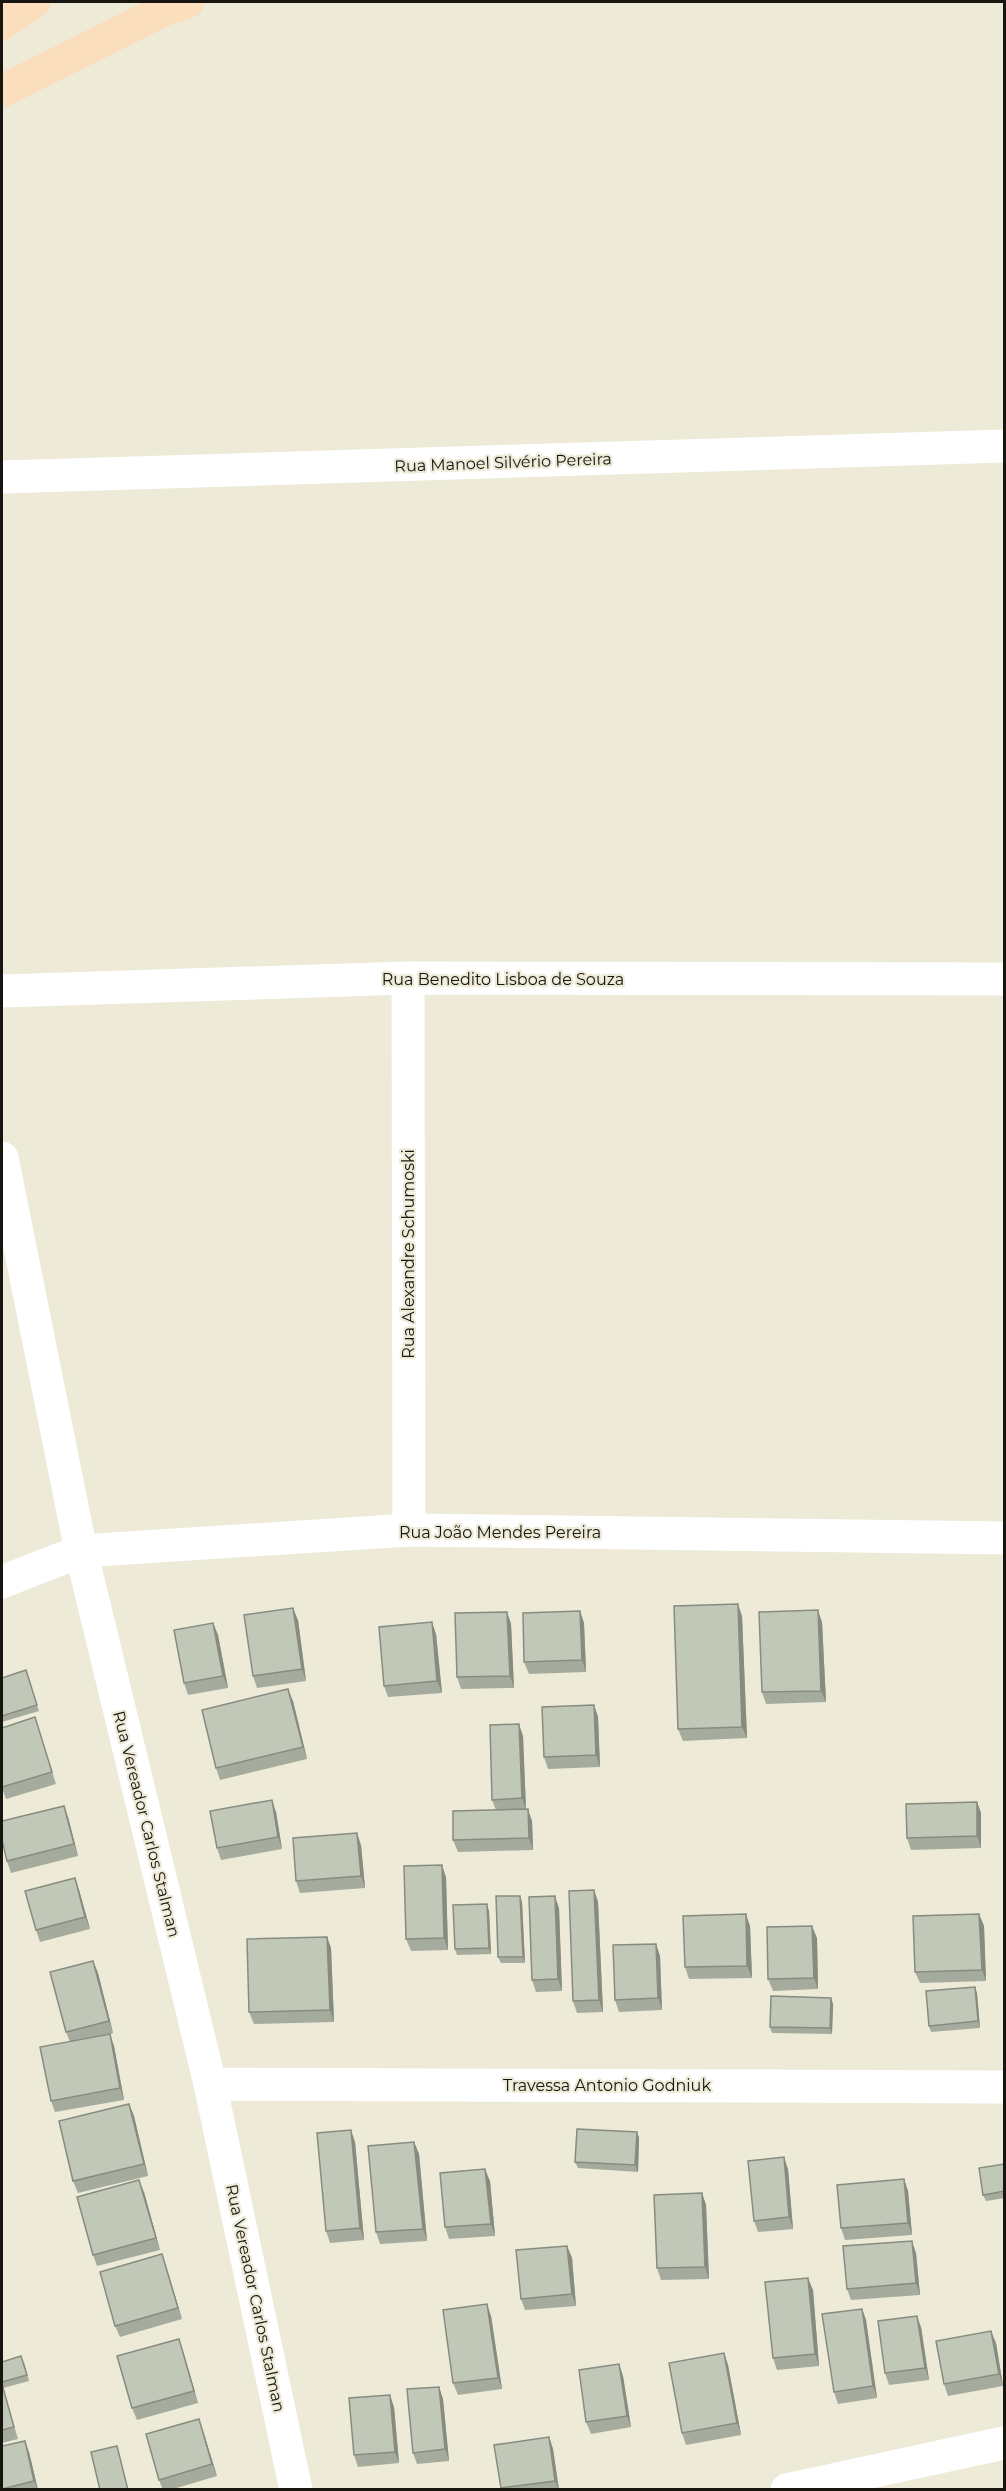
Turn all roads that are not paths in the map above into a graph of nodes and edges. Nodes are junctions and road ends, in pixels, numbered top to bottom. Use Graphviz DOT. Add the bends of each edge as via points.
graph roads {
  1 [pos="34,2"];
  2 [pos="188,2"];
  3 [pos="2,24"];
  4 [pos="2,91"];
  5 [pos="1005,446"];
  6 [pos="2,477"];
  7 [pos="408,978"];
  8 [pos="1005,979"];
  9 [pos="2,991"];
  10 [pos="2,1158"];
  11 [pos="409,1530"];
  12 [pos="1005,1538"];
  13 [pos="81,1551"];
  14 [pos="2,1582"];
  15 [pos="210,2084"];
  16 [pos="1005,2087"];
  17 [pos="1005,2443"];
  18 [pos="296,2490"];
  19 [pos="787,2490"];
  1 -- 3 [label="main road"];
  2 -- 4 [label="main road" via="162,11"];
  5 -- 6 [label="street, Rua Manoel Silvério Pereira"];
  7 -- 8 [label="street, Rua Benedito Lisboa de Souza"];
  7 -- 9 [label="street, Rua Benedito Lisboa de Souza"];
  7 -- 11 [label="street, Rua Alexandre Schumoski"];
  10 -- 13 [label="street, Rua Vereador Carlos Stalman"];
  11 -- 12 [label="street, Rua João Mendes Pereira"];
  11 -- 13 [label="street, Rua João Mendes Pereira"];
  13 -- 14 [label="street, Rua João Mendes Pereira"];
  13 -- 15 [label="street, Rua Vereador Carlos Stalman"];
  15 -- 16 [label="street, Travessa Antonio Godniuk"];
  15 -- 18 [label="street, Rua Vereador Carlos Stalman"];
  17 -- 19 [label="street"];
}
